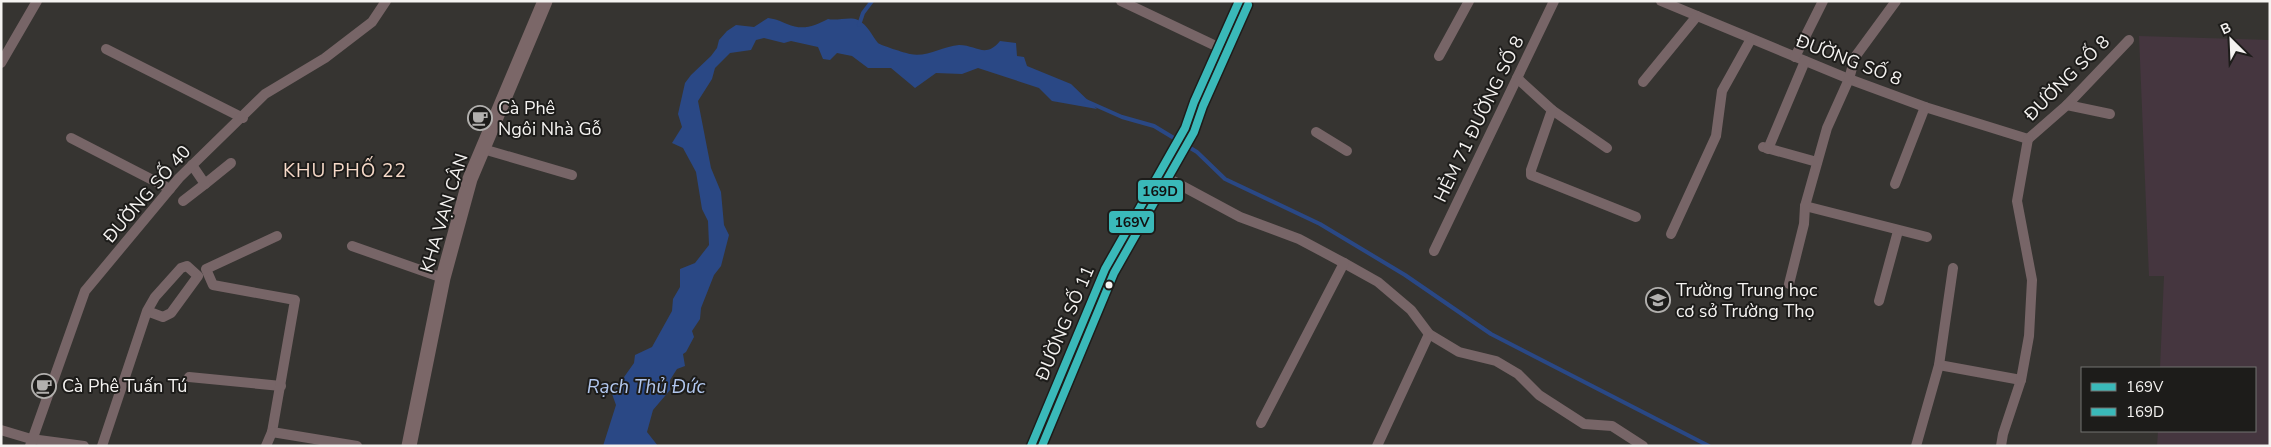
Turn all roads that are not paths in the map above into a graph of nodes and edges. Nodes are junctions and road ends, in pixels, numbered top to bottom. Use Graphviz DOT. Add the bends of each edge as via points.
graph roads {
  1 [pos="37,1"];
  2 [pos="386,1"];
  3 [pos="545,1"];
  4 [pos="1121,1"];
  5 [pos="1239,1"];
  6 [pos="1469,1"];
  7 [pos="1554,1"];
  8 [pos="1661,1"];
  9 [pos="1824,1"];
  10 [pos="1896,1"];
  11 [pos="1696,16"];
  12 [pos="1751,39"];
  13 [pos="2129,40"];
  14 [pos="1218,47"];
  15 [pos="106,48"];
  16 [pos="1439,56"];
  17 [pos="1795,57"];
  18 [pos="1805,61"];
  19 [pos="1,63"];
  20 [pos="1517,78"];
  21 [pos="1849,79"];
  22 [pos="1643,82"];
  23 [pos="2067,105"];
  24 [pos="1925,107"];
  25 [pos="1552,110"];
  26 [pos="2110,114"];
  27 [pos="243,118"];
  28 [pos="1316,132"];
  29 [pos="71,138"];
  30 [pos="2028,139"];
  31 [pos="1607,148"];
  32 [pos="483,149"];
  33 [pos="1347,151"];
  34 [pos="1818,162"];
  35 [pos="231,163"];
  36 [pos="192,165"];
  37 [pos="1161,172"];
  38 [pos="572,175"];
  39 [pos="205,184"];
  40 [pos="1894,184"];
  41 [pos="170,189"];
  42 [pos="183,201"];
  43 [pos="1805,206"];
  44 [pos="1636,217"];
  45 [pos="1898,231"];
  46 [pos="1671,234"];
  47 [pos="277,236"];
  48 [pos="1927,237"];
  49 [pos="352,246"];
  50 [pos="1434,251"];
  51 [pos="1344,262"];
  52 [pos="1953,268"];
  53 [pos="443,278"];
  54 [pos="1789,284"];
  55 [pos="1879,301"];
  56 [pos="147,311"];
  57 [pos="1429,334"];
  58 [pos="1939,365"];
  59 [pos="189,377"];
  60 [pos="2021,380"];
  61 [pos="281,386"];
  62 [pos="1261,423"];
  63 [pos="1,430"];
  64 [pos="272,432"];
  65 [pos="31,442"];
  66 [pos="84,446"];
  67 [pos="102,446"];
  68 [pos="266,446"];
  69 [pos="357,446"];
  70 [pos="409,446"];
  71 [pos="1031,446"];
  72 [pos="1378,446"];
  73 [pos="1643,446"];
  74 [pos="1916,446"];
  75 [pos="2001,446"];
  1 -- 19 [label="street"];
  2 -- 27 [label="street, ĐƯỜNG SỐ 40" via="372,22 325,58 265,94"];
  3 -- 32 [label="main road, KHA VẠN CÂN"];
  4 -- 14 [label="street"];
  5 -- 14 [label="street, ĐƯỜNG SỐ 11"];
  6 -- 16 [label="street"];
  7 -- 20 [label="street, HẺM 71 ĐƯỜNG SỐ 8"];
  8 -- 11 [label="street, ĐƯỜNG SỐ 8"];
  9 -- 17 [label="street"];
  10 -- 21 [label="street, ĐƯỜNG SỐ 8" via="1855,57"];
  11 -- 12 [label="street, ĐƯỜNG SỐ 8"];
  11 -- 22 [label="street"];
  12 -- 17 [label="street, ĐƯỜNG SỐ 8"];
  12 -- 46 [label="street" via="1722,91 1716,136"];
  13 -- 23 [label="street, ĐƯỜNG SỐ 8"];
  14 -- 37 [label="street, ĐƯỜNG SỐ 11" via="1185,128"];
  15 -- 27 [label="street"];
  17 -- 18 [label="street, ĐƯỜNG SỐ 8"];
  18 -- 21 [label="street, ĐƯỜNG SỐ 8"];
  18 -- 34 [label="street" via="1766,148"];
  20 -- 25 [label="street"];
  20 -- 50 [label="street, HẺM 71 ĐƯỜNG SỐ 8"];
  21 -- 24 [label="street, ĐƯỜNG SỐ 8"];
  21 -- 34 [label="street, ĐƯỜNG SỐ 8" via="1827,128"];
  23 -- 26 [label="street"];
  23 -- 30 [label="street, ĐƯỜNG SỐ 8"];
  24 -- 30 [label="street, ĐƯỜNG SỐ 8"];
  24 -- 40 [label="street"];
  25 -- 31 [label="street"];
  25 -- 44 [label="street" via="1532,175"];
  27 -- 36 [label="street, ĐƯỜNG SỐ 40"];
  28 -- 33 [label="street"];
  29 -- 41 [label="street"];
  30 -- 60 [label="street" via="2017,201 2032,280 2029,336"];
  32 -- 38 [label="street"];
  32 -- 53 [label="main road, KHA VẠN CÂN" via="470,179"];
  34 -- 43 [label="street, ĐƯỜNG SỐ 8"];
  35 -- 39 [label="street"];
  36 -- 39 [label="street"];
  36 -- 41 [label="street, ĐƯỜNG SỐ 40"];
  37 -- 51 [label="street" via="1240,217 1299,239"];
  37 -- 71 [label="street, ĐƯỜNG SỐ 11" via="1105,269"];
  39 -- 42 [label="street"];
  41 -- 65 [label="street, ĐƯỜNG SỐ 40" via="86,291"];
  43 -- 45 [label="street"];
  43 -- 54 [label="street, ĐƯỜNG SỐ 8" via="1804,224"];
  45 -- 48 [label="street"];
  45 -- 55 [label="street"];
  47 -- 61 [label="street" via="206,269 213,285 296,300"];
  49 -- 53 [label="street"];
  51 -- 57 [label="street" via="1378,282 1405,305"];
  51 -- 62 [label="street"];
  52 -- 58 [label="street"];
  53 -- 70 [label="main road, KHA VẠN CÂN"];
  56 -- 56 [label="street" via="181,268 187,266 198,276 171,312 162,317"];
  56 -- 67 [label="street"];
  57 -- 72 [label="street"];
  57 -- 73 [label="street" via="1459,352 1496,361 1518,374 1538,395 1584,424 1612,426"];
  58 -- 60 [label="street"];
  58 -- 74 [label="street"];
  59 -- 61 [label="street"];
  60 -- 75 [label="street"];
  61 -- 64 [label="street"];
  63 -- 65 [label="street"];
  64 -- 68 [label="street"];
  64 -- 69 [label="street"];
  65 -- 66 [label="street"];
}
